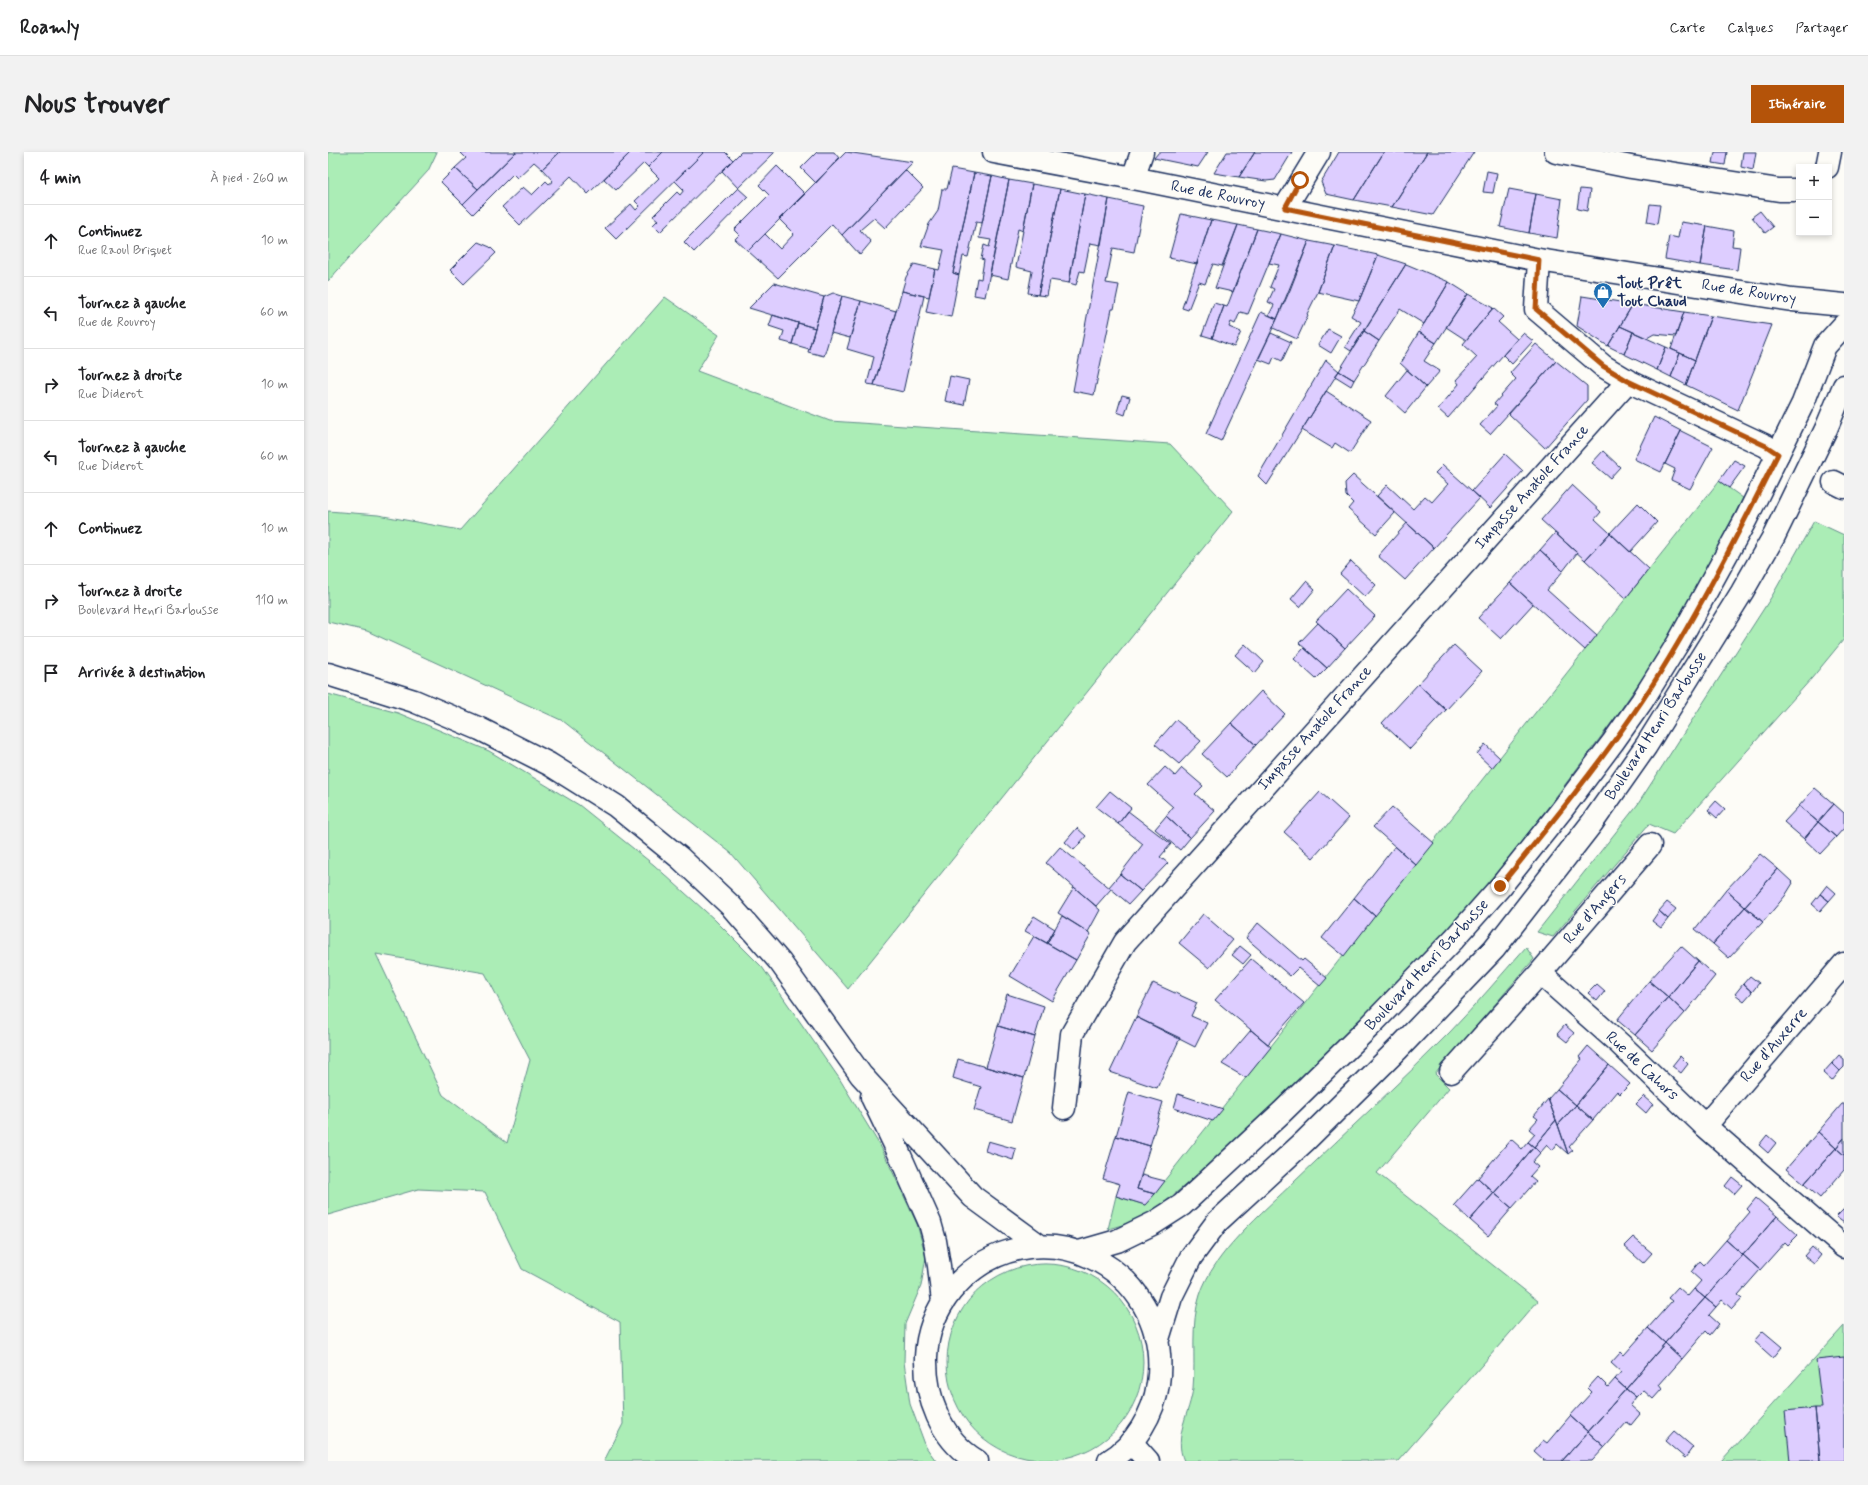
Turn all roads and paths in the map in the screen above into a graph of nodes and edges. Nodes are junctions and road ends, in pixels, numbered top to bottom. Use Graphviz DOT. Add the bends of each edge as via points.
graph roads {
  1 [pos="994,152"];
  2 [pos="1142,152"];
  3 [pos="1319,152"];
  4 [pos="1556,152"];
  5 [pos="1830,152"];
  6 [pos="1828,164"];
  7 [pos="1133,178"];
  8 [pos="1796,190"];
  9 [pos="1285,208"];
  10 [pos="1539,260"];
  11 [pos="1844,305"];
  12 [pos="1844,325"];
  13 [pos="1628,381"];
  14 [pos="1844,386"];
  15 [pos="1778,454"];
  16 [pos="328,674"];
  17 [pos="1650,845"];
  18 [pos="1844,964"];
  19 [pos="1540,973"];
  20 [pos="1451,1072"];
  21 [pos="861,1075"];
  22 [pos="1064,1108"];
  23 [pos="1705,1126"];
  24 [pos="1040,1246"];
  25 [pos="1844,1247"];
  26 [pos="1079,1252"];
  27 [pos="943,1302"];
  28 [pos="1158,1339"];
  29 [pos="1131,1442"];
  30 [pos="976,1461"];
  31 [pos="1109,1461"];
  32 [pos="1148,1461"];
  1 -- 7 [label="main road, Rue de Rouvroy"];
  2 -- 7 [label="main road"];
  3 -- 9 [label="main road"];
  4 -- 8 [label="main road" via="1631,167 1779,190"];
  5 -- 6 [label="main road"];
  7 -- 9 [label="main road, Rue de Rouvroy"];
  9 -- 10 [label="main road, Rue de Rouvroy"];
  10 -- 11 [label="main road, Rue de Rouvroy" via="1792,300"];
  10 -- 13 [label="main road" via="1536,309 1603,366"];
  12 -- 15 [label="main road, Boulevard Henri Barbusse" via="1825,346 1803,403"];
  13 -- 15 [label="main road"];
  13 -- 22 [label="main road, Impasse Anatole France" via="1125,942 1072,1034"];
  14 -- 28 [label="main road, Boulevard Henri Barbusse" via="1774,536 1693,672 1646,746 1592,823 1494,950 1311,1136 1218,1222 1191,1257 1171,1297"];
  15 -- 26 [label="main road, Boulevard Henri Barbusse" via="1746,519 1678,643 1642,701 1561,812 1454,939 1369,1027 1187,1200 1154,1223 1117,1241"];
  16 -- 21 [label="main road" via="414,701 480,729 549,764 616,806 680,858 731,906 780,962"];
  17 -- 19 [label="main road, Rue d'Angers"];
  18 -- 23 [label="main road, Rue d'Auxerre"];
  19 -- 20 [label="main road"];
  19 -- 23 [label="main road, Rue de Cahors" via="1620,1044"];
  21 -- 24 [label="main road" via="973,1197"];
  21 -- 27 [label="main road" via="930,1223 935,1241"];
  23 -- 25 [label="main road, Rue de Cahors"];
  24 -- 26 [label="main road"];
  24 -- 27 [label="main road" via="1011,1250 984,1262 961,1279"];
  26 -- 28 [label="main road" via="1102,1262 1126,1281 1150,1316"];
  27 -- 30 [label="main road" via="932,1324 926,1349 926,1374 930,1398 940,1421 954,1442"];
  28 -- 29 [label="main road" via="1160,1367 1157,1394 1147,1420"];
  29 -- 31 [label="main road"];
  29 -- 32 [label="main road"];
}
